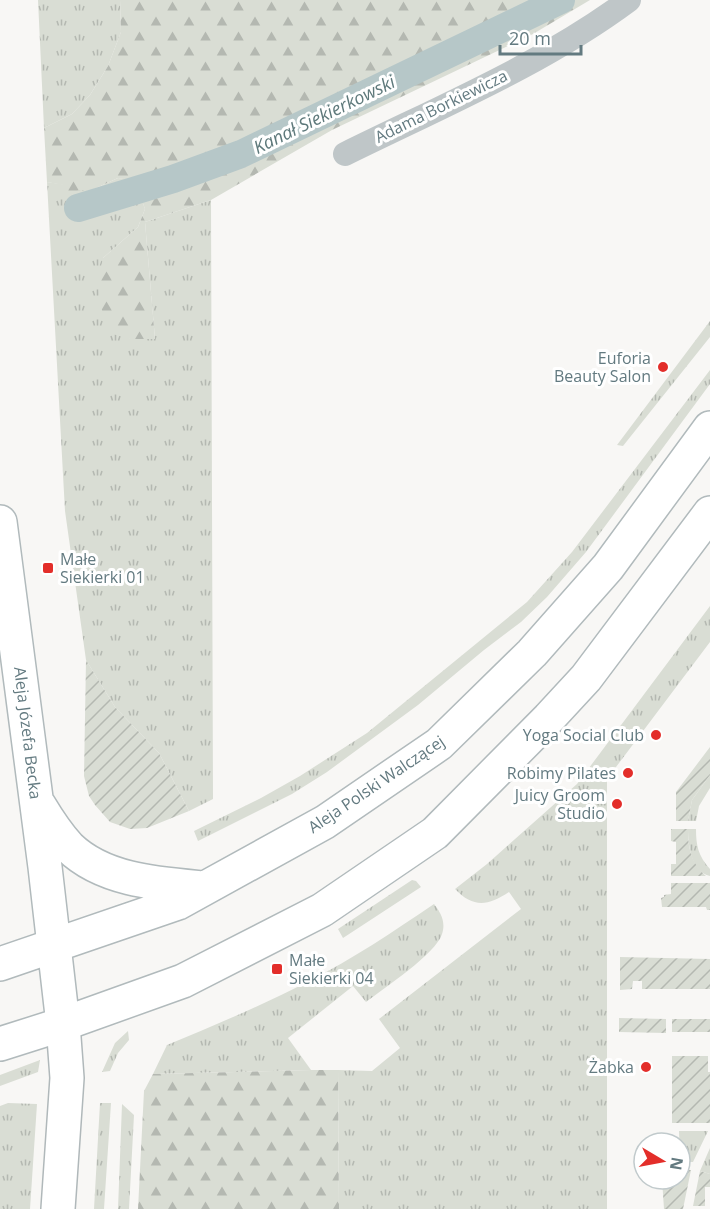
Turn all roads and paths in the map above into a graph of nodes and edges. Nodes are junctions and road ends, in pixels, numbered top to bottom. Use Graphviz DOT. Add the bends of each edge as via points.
graph roads {
  1 [pos="629,0"];
  2 [pos="345,154"];
  3 [pos="710,428"];
  4 [pos="710,513"];
  5 [pos="0,522"];
  6 [pos="37,801"];
  7 [pos="205,888"];
  8 [pos="54,945"];
  9 [pos="0,964"];
  10 [pos="63,1024"];
  11 [pos="0,1044"];
  12 [pos="58,1209"];
  1 -- 2 [label="street, Adama Borkiewicza" via="557,48"];
  3 -- 7 [label="main road, Aleja Polski Walczącej" via="608,567 532,653 439,744 325,822"];
  4 -- 10 [label="main road" via="586,678 435,832 322,910 183,981"];
  5 -- 6 [label="main road, Aleja Józefa Becka"];
  6 -- 7 [label="main road" via="54,830 71,848 103,869 161,884"];
  6 -- 8 [label="main road, Aleja Józefa Becka"];
  7 -- 8 [label="main road, Aleja Polski Walczącej" via="178,903"];
  8 -- 9 [label="main road, Aleja Polski Walczącej"];
  8 -- 10 [label="main road, Aleja Józefa Becka"];
  10 -- 11 [label="main road"];
  10 -- 12 [label="main road, Aleja Józefa Becka" via="67,1078"];
}
